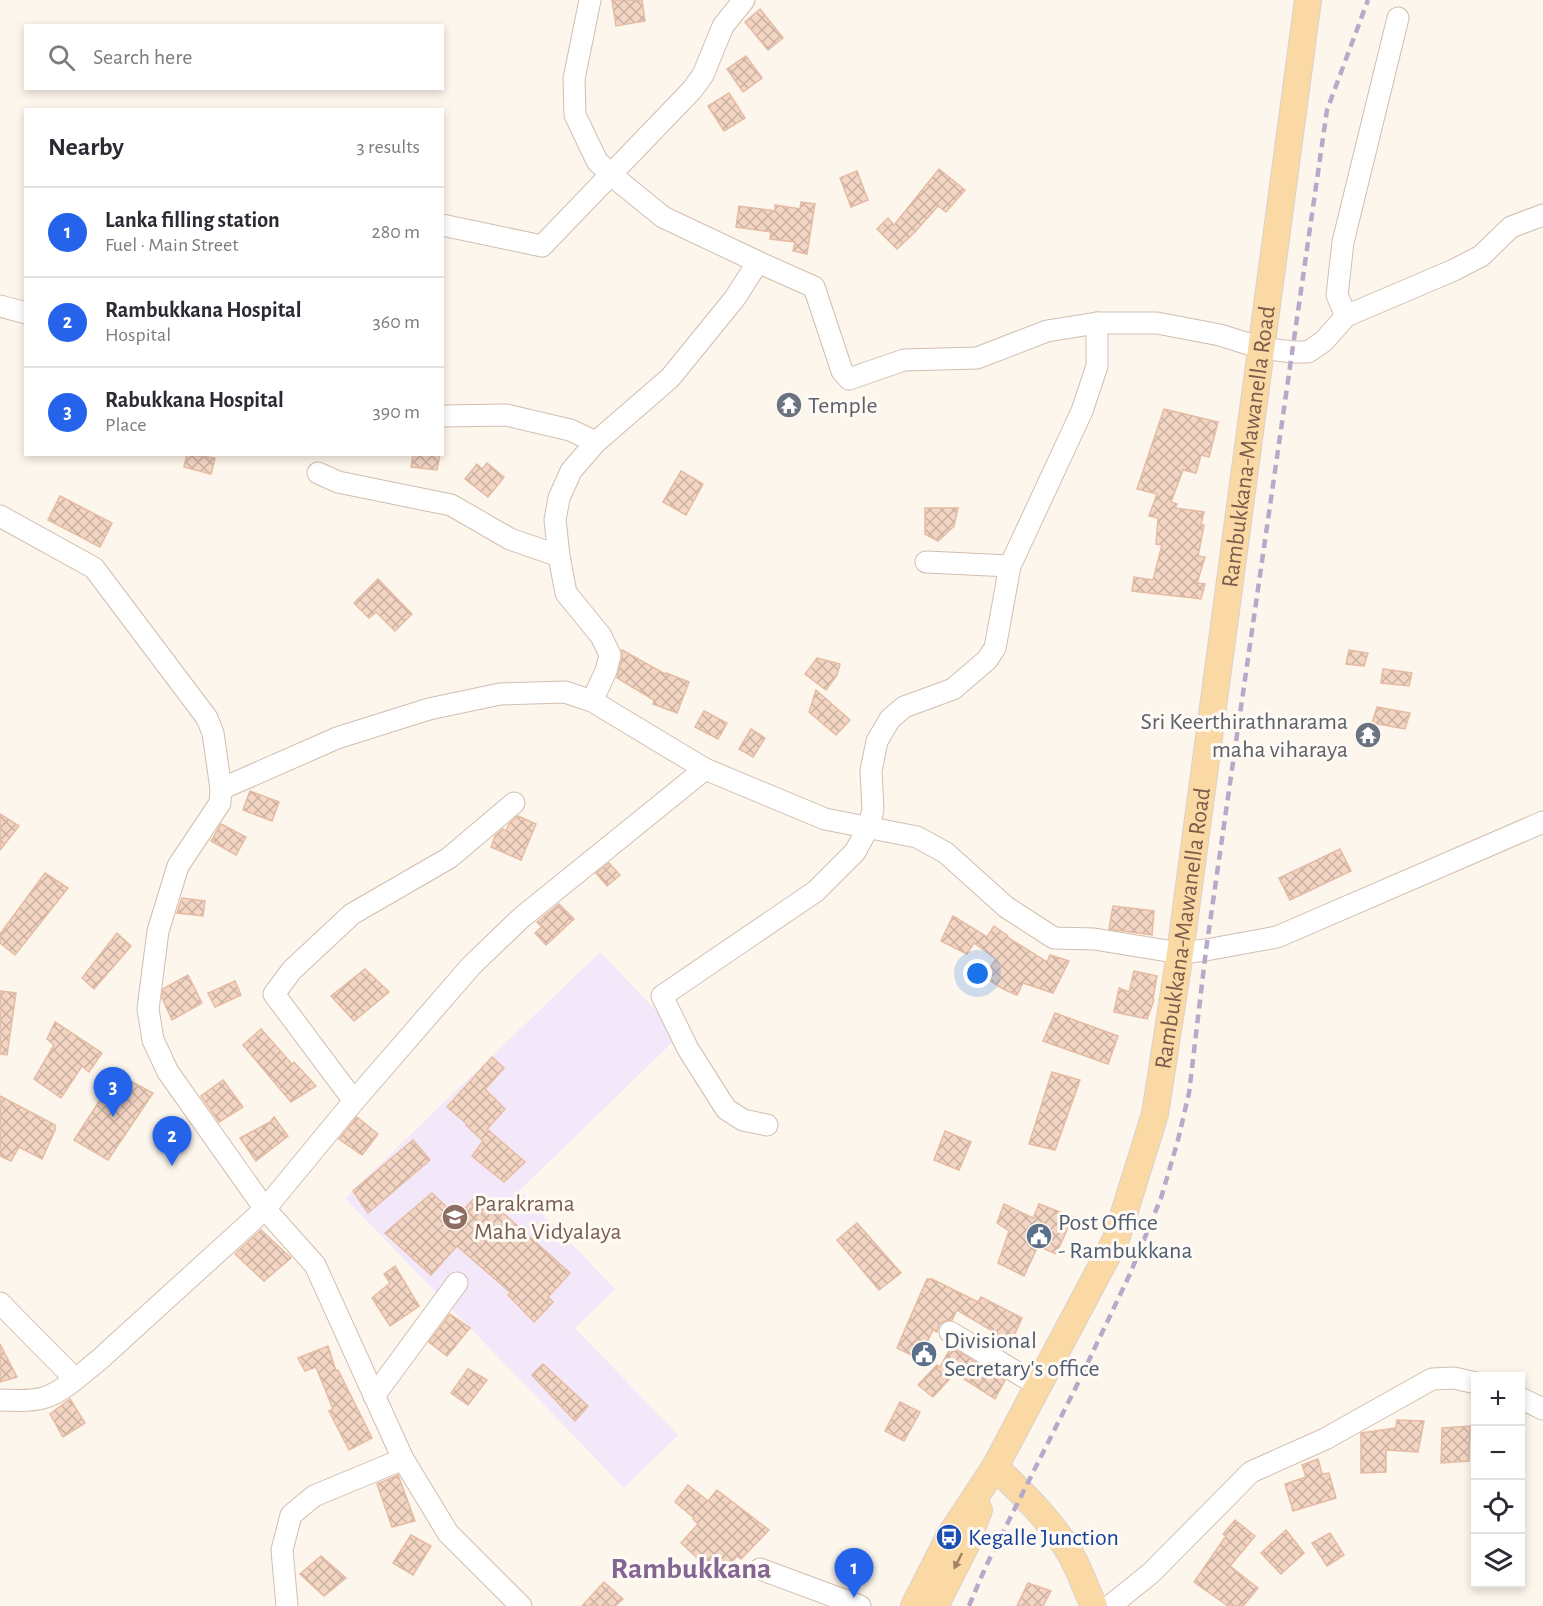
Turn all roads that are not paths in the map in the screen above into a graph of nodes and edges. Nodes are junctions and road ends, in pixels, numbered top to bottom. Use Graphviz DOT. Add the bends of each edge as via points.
graph roads {
  1 [pos="590,0"];
  2 [pos="744,0"];
  3 [pos="1308,0"];
  4 [pos="1398,18"];
  5 [pos="610,174"];
  6 [pos="1543,215"];
  7 [pos="444,225"];
  8 [pos="758,262"];
  9 [pos="0,306"];
  10 [pos="24,312"];
  11 [pos="1346,316"];
  12 [pos="1097,323"];
  13 [pos="1261,348"];
  14 [pos="444,416"];
  15 [pos="596,442"];
  16 [pos="318,473"];
  17 [pos="0,516"];
  18 [pos="559,555"];
  19 [pos="926,562"];
  20 [pos="1010,566"];
  21 [pos="592,701"];
  22 [pos="705,769"];
  23 [pos="221,789"];
  24 [pos="514,803"];
  25 [pos="1543,822"];
  26 [pos="868,828"];
  27 [pos="1180,953"];
  28 [pos="354,1101"];
  29 [pos="767,1125"];
  30 [pos="266,1209"];
  31 [pos="456,1283"];
  32 [pos="0,1303"];
  33 [pos="950,1332"];
  34 [pos="75,1379"];
  35 [pos="1471,1382"];
  36 [pos="1039,1386"];
  37 [pos="374,1396"];
  38 [pos="0,1400"];
  39 [pos="1525,1400"];
  40 [pos="1543,1409"];
  41 [pos="403,1459"];
  42 [pos="995,1467"];
  43 [pos="760,1569"];
  44 [pos="287,1606"];
  45 [pos="521,1606"];
  46 [pos="860,1606"];
  47 [pos="914,1606"];
  48 [pos="935,1606"];
  49 [pos="1094,1606"];
  50 [pos="1110,1606"];
  1 -- 5 [label="street" via="574,79 575,116 597,161"];
  2 -- 5 [label="street" via="723,26 703,75 692,90"];
  3 -- 13 [label="main road, Rambukkana-Mawanella Road"];
  4 -- 11 [label="street" via="1343,242 1337,295"];
  5 -- 7 [label="street" via="542,246"];
  5 -- 8 [label="street" via="663,217"];
  6 -- 11 [label="street" via="1511,227 1481,256 1454,270"];
  8 -- 12 [label="street" via="814,287 842,371 849,379 903,360 977,357 1047,332"];
  8 -- 15 [label="street" via="735,298 670,378"];
  9 -- 10 [label="street"];
  11 -- 13 [label="street" via="1324,341 1308,352"];
  12 -- 13 [label="street" via="1157,323 1220,335"];
  12 -- 20 [label="street" via="1097,366 1082,411"];
  13 -- 27 [label="main road, Rambukkana-Mawanella Road"];
  14 -- 15 [label="street" via="506,415 570,430"];
  15 -- 18 [label="street" via="571,471 559,498 555,520"];
  16 -- 18 [label="street" via="338,482 451,505 510,539"];
  17 -- 23 [label="street" via="94,568 207,718"];
  18 -- 21 [label="street" via="566,593 601,636 610,656"];
  19 -- 20 [label="street"];
  20 -- 26 [label="street" via="995,648 987,660 953,689 904,708 890,719 877,741 871,771 873,810"];
  21 -- 22 [label="street"];
  21 -- 23 [label="street" via="565,692 500,694 429,710 337,738"];
  22 -- 26 [label="street" via="825,819"];
  22 -- 28 [label="street" via="512,926 471,966"];
  23 -- 30 [label="street" via="220,803 178,866 158,931 148,1009 153,1040 168,1072"];
  24 -- 28 [label="street" via="449,858 352,914 292,970 274,994"];
  25 -- 27 [label="street" via="1276,937"];
  26 -- 27 [label="street" via="917,837 946,853 1006,907 1054,938 1094,939"];
  26 -- 29 [label="street" via="855,852 816,891 662,996 688,1049 726,1109 743,1120"];
  27 -- 36 [label="main road, Rambukkana-Mawanella Road" via="1155,1114 1131,1195 1116,1239"];
  28 -- 30 [label="street"];
  30 -- 34 [label="street"];
  30 -- 37 [label="street" via="315,1265"];
  31 -- 37 [label="street"];
  32 -- 34 [label="street"];
  33 -- 36 [label="street"];
  34 -- 38 [label="street" via="32,1401"];
  35 -- 50 [label="street" via="1432,1379 1325,1439 1251,1473 1151,1574"];
  36 -- 42 [label="main road, Rambukkana-Mawanella Road"];
  37 -- 41 [label="street"];
  39 -- 40 [label="street"];
  41 -- 44 [label="street" via="314,1497 291,1515 282,1550"];
  41 -- 45 [label="street" via="448,1533"];
  42 -- 47 [label="main road" via="949,1537"];
  42 -- 48 [label="main road, one-way" via="966,1545"];
  42 -- 49 [label="main road" via="1060,1536"];
  43 -- 46 [label="street"];
}
